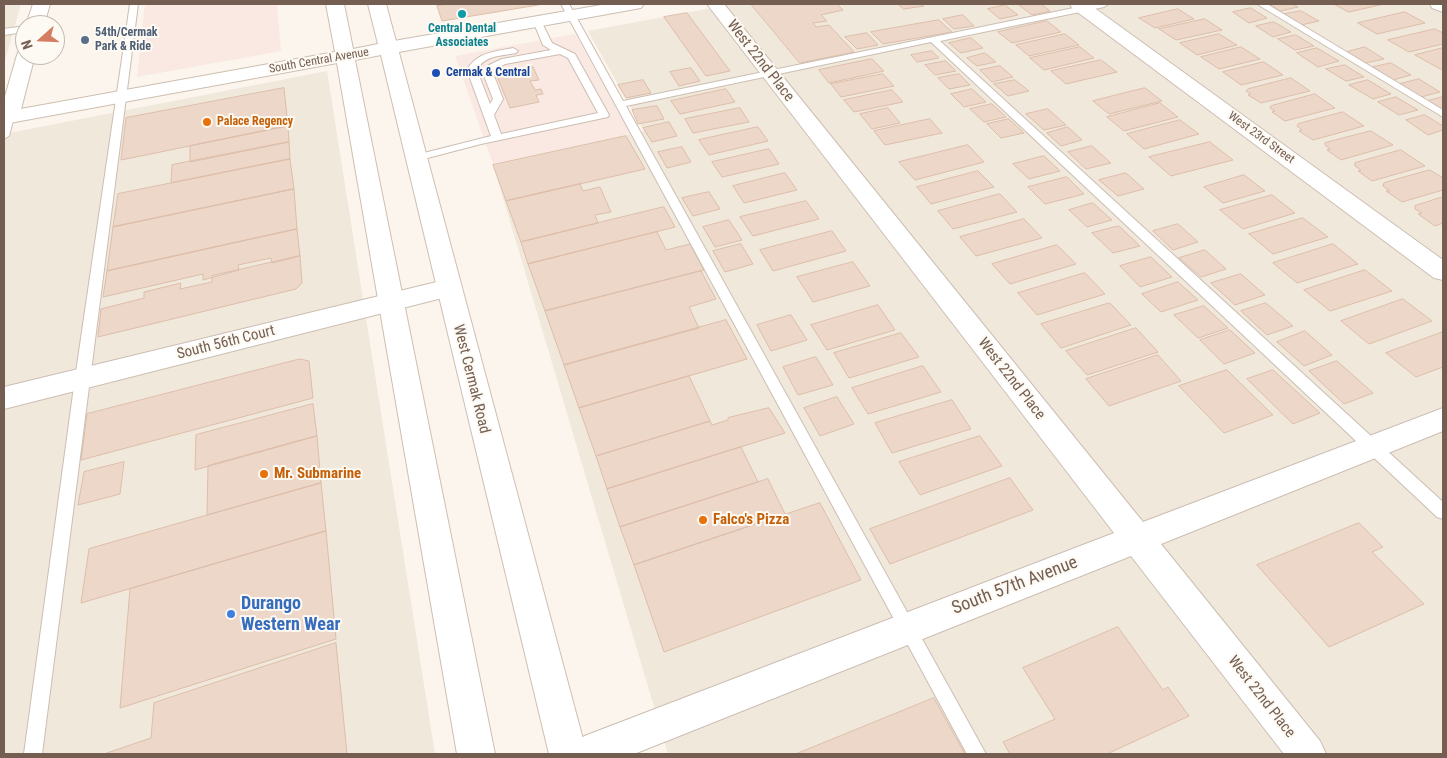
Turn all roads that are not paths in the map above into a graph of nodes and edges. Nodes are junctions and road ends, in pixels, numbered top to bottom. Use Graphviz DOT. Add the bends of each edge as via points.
graph roads {
  1 [pos="134,4"];
  2 [pos="336,4"];
  3 [pos="377,4"];
  4 [pos="635,4"];
  5 [pos="715,4"];
  6 [pos="1104,4"];
  7 [pos="1261,4"];
  8 [pos="1438,4"];
  9 [pos="1081,6"];
  10 [pos="1443,6"];
  11 [pos="569,10"];
  12 [pos="537,21"];
  13 [pos="933,39"];
  14 [pos="548,45"];
  15 [pos="388,48"];
  16 [pos="561,50"];
  17 [pos="345,56"];
  18 [pos="23,65"];
  19 [pos="770,74"];
  20 [pos="121,97"];
  21 [pos="621,104"];
  22 [pos="1443,114"];
  23 [pos="489,115"];
  24 [pos="7,118"];
  25 [pos="4,136"];
  26 [pos="497,138"];
  27 [pos="416,158"];
  28 [pos="1443,272"];
  29 [pos="449,288"];
  30 [pos="392,302"];
  31 [pos="82,379"];
  32 [pos="4,398"];
  33 [pos="1443,419"];
  34 [pos="1372,447"];
  35 [pos="1443,512"];
  36 [pos="1137,539"];
  37 [pos="908,628"];
  38 [pos="33,754"];
  39 [pos="476,754"];
  40 [pos="568,754"];
  41 [pos="586,754"];
  42 [pos="977,754"];
  43 [pos="1306,754"];
  1 -- 20 [label="lane"];
  2 -- 17 [label="street"];
  3 -- 15 [label="street, West Cermak Road"];
  4 -- 11 [label="street, South Central Avenue"];
  5 -- 19 [label="street, West 22nd Place"];
  6 -- 9 [label="lane"];
  7 -- 22 [label="lane"];
  8 -- 10 [label="street"];
  9 -- 13 [label="lane"];
  9 -- 28 [label="street, West 23rd Street"];
  11 -- 12 [label="street, South Central Avenue"];
  11 -- 21 [label="lane"];
  12 -- 14 [label="lane"];
  12 -- 15 [label="street, South Central Avenue"];
  13 -- 19 [label="lane"];
  13 -- 34 [label="lane"];
  14 -- 16 [label="lane"];
  14 -- 23 [label="lane" via="486,56 476,62 472,70"];
  15 -- 17 [label="street, South Central Avenue"];
  15 -- 27 [label="street, West Cermak Road"];
  16 -- 23 [label="lane" via="492,67 488,76 498,99"];
  16 -- 26 [label="lane" via="572,56 604,115"];
  17 -- 20 [label="street, South Central Avenue"];
  17 -- 30 [label="street"];
  18 -- 24 [label="street"];
  19 -- 21 [label="lane"];
  19 -- 36 [label="street, West 22nd Place"];
  20 -- 24 [label="street, South Central Avenue"];
  20 -- 31 [label="lane"];
  21 -- 37 [label="lane"];
  23 -- 26 [label="lane"];
  24 -- 25 [label="lane"];
  26 -- 27 [label="lane"];
  27 -- 29 [label="street, West Cermak Road"];
  29 -- 30 [label="street, South 56th Court"];
  29 -- 40 [label="street, West Cermak Road"];
  30 -- 31 [label="street, South 56th Court"];
  30 -- 39 [label="street"];
  31 -- 32 [label="street, South 56th Court"];
  31 -- 38 [label="lane"];
  33 -- 34 [label="street, South 57th Avenue"];
  34 -- 35 [label="lane"];
  34 -- 36 [label="street, South 57th Avenue"];
  36 -- 37 [label="street, South 57th Avenue"];
  36 -- 43 [label="street, West 22nd Place"];
  37 -- 41 [label="street, South 57th Avenue"];
  37 -- 42 [label="lane"];
}
